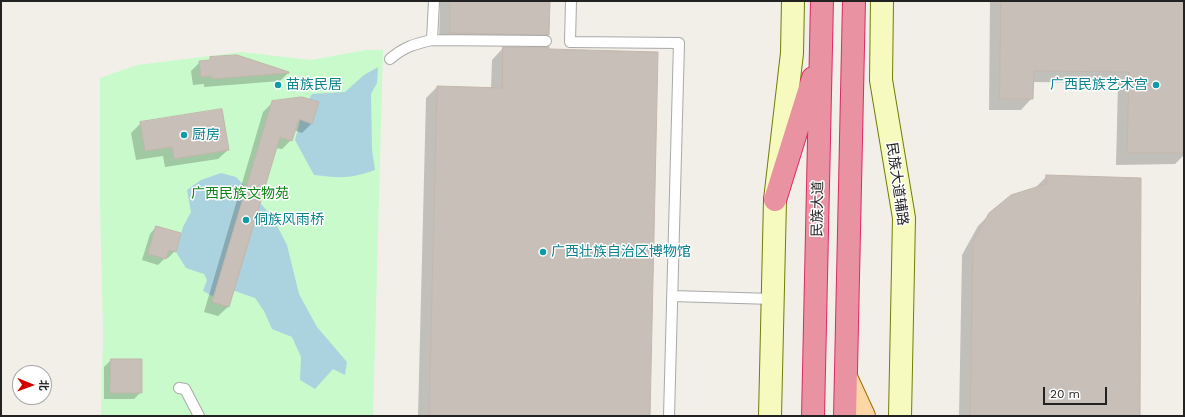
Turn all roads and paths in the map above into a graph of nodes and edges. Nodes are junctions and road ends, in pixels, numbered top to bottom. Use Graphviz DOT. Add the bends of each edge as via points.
graph roads {
  1 [pos="434,1"];
  2 [pos="571,1"];
  3 [pos="793,1"];
  4 [pos="822,1"];
  5 [pos="854,1"];
  6 [pos="882,1"];
  7 [pos="432,40"];
  8 [pos="546,41"];
  9 [pos="821,54"];
  10 [pos="390,59"];
  11 [pos="775,200"];
  12 [pos="672,296"];
  13 [pos="773,299"];
  14 [pos="846,377"];
  15 [pos="179,388"];
  16 [pos="199,416"];
  17 [pos="669,416"];
  18 [pos="770,416"];
  19 [pos="813,416"];
  20 [pos="845,416"];
  21 [pos="864,416"];
  22 [pos="900,416"];
  1 -- 7 [label="lane"];
  2 -- 12 [label="lane" via="570,42 679,43"];
  3 -- 11 [label="street" via="792,53"];
  4 -- 9 [label="highway, 民族大道"];
  5 -- 14 [label="highway"];
  6 -- 22 [label="street, 民族大道辅路" via="881,80 904,218"];
  7 -- 8 [label="lane"];
  7 -- 10 [label="lane" via="401,50"];
  9 -- 11 [label="highway"];
  9 -- 19 [label="highway, 民族大道"];
  11 -- 13 [label="street"];
  12 -- 13 [label="lane"];
  12 -- 17 [label="lane"];
  13 -- 18 [label="street"];
  14 -- 20 [label="highway"];
  14 -- 21 [label="main road"];
  15 -- 16 [label="lane" via="185,389"];
}
